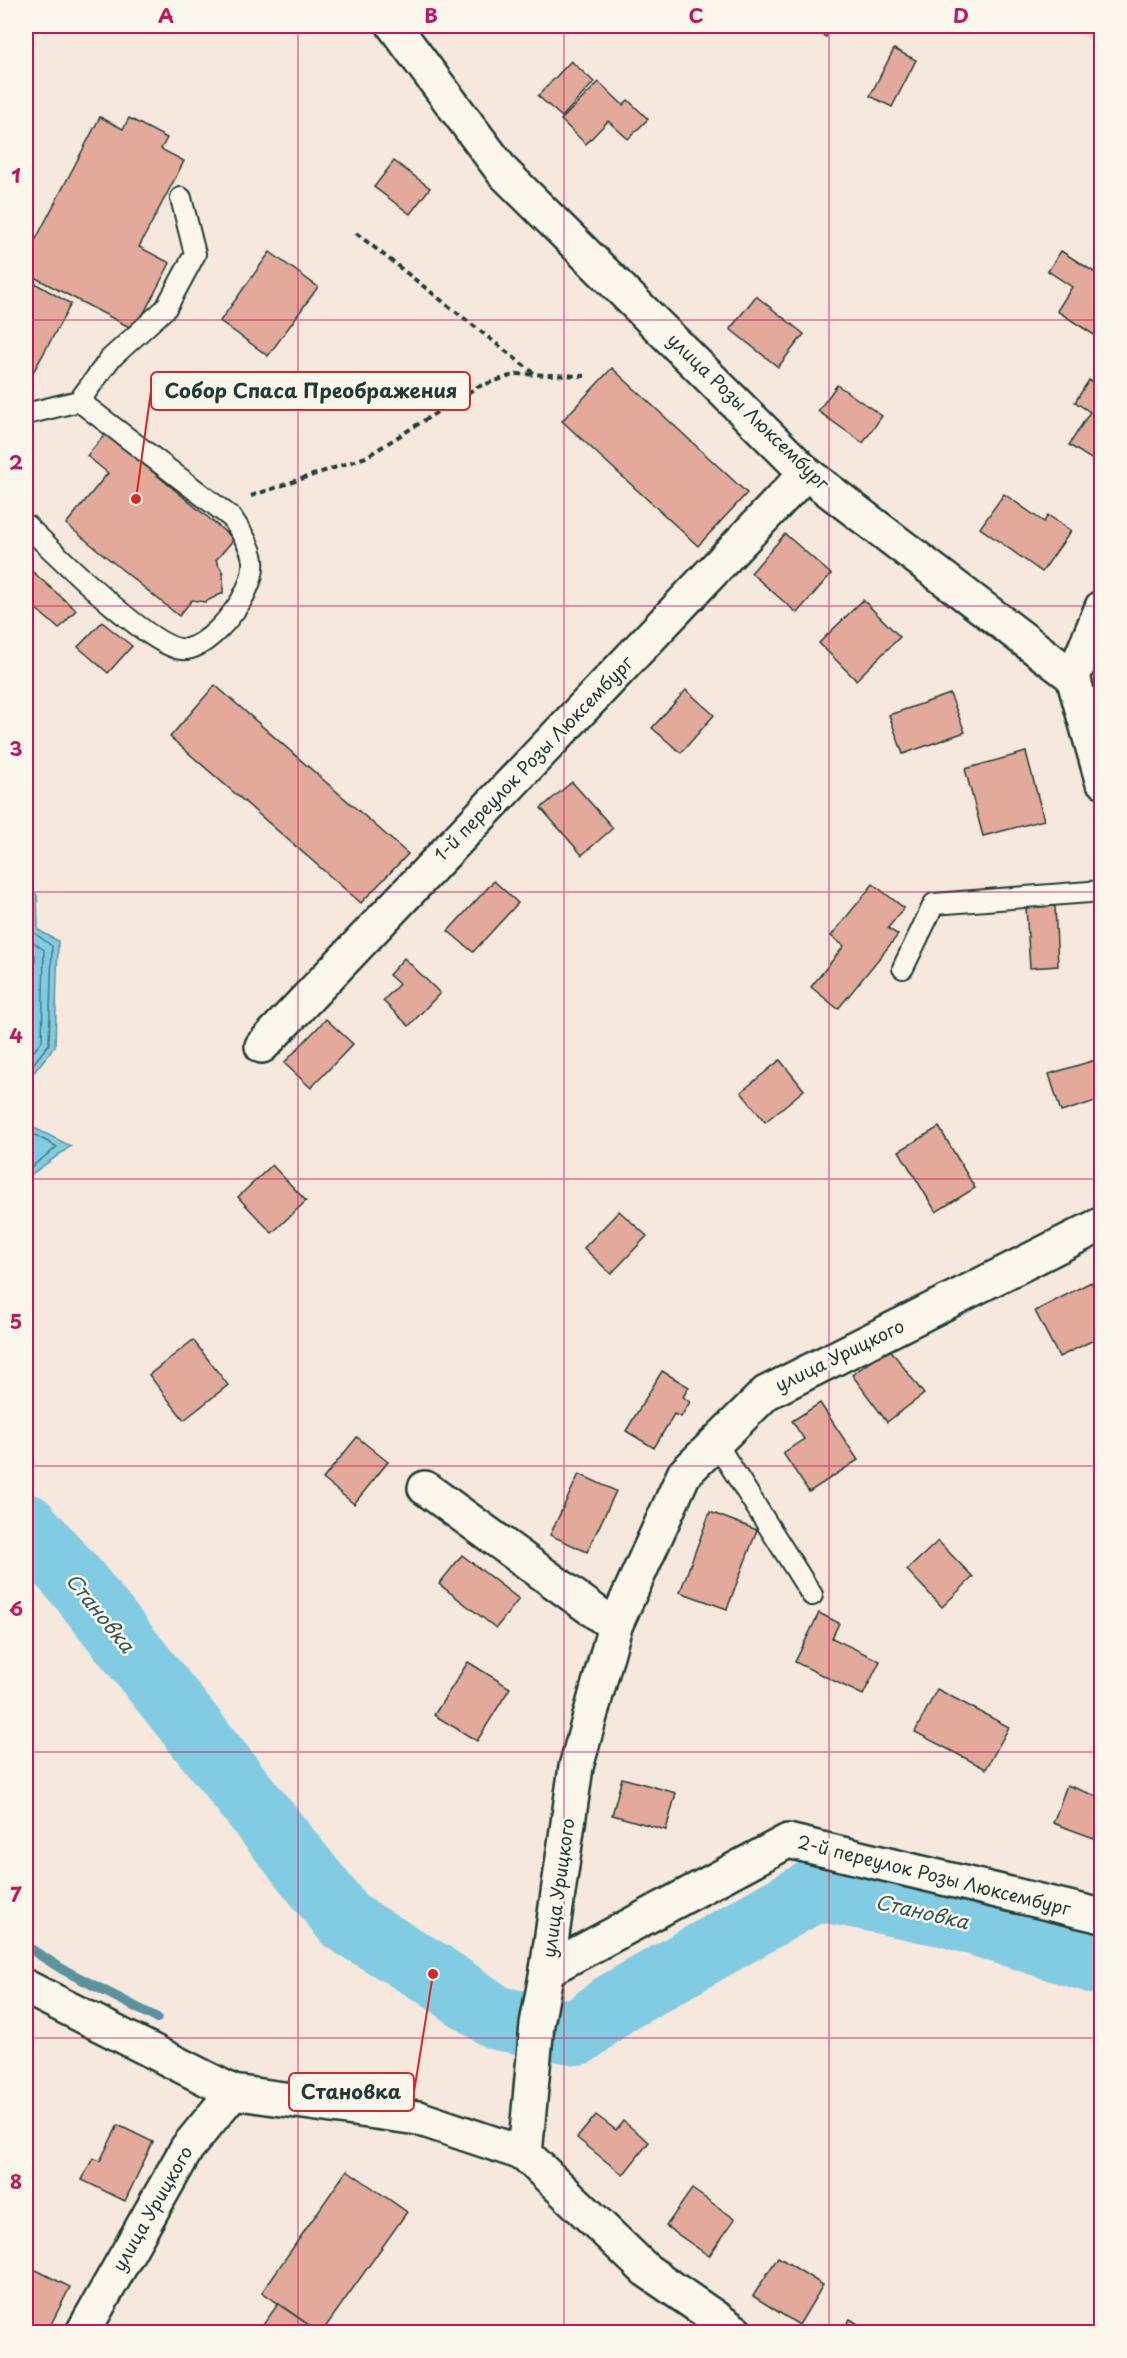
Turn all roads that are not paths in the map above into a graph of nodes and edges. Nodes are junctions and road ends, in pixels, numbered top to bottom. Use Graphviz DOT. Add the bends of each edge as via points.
graph roads {
  1 [pos="394,26"];
  2 [pos="181,198"];
  3 [pos="79,401"];
  4 [pos="26,414"];
  5 [pos="806,473"];
  6 [pos="26,525"];
  7 [pos="1101,607"];
  8 [pos="1073,677"];
  9 [pos="1101,780"];
  10 [pos="1101,891"];
  11 [pos="903,968"];
  12 [pos="262,1046"];
  13 [pos="1101,1224"];
  14 [pos="716,1443"];
  15 [pos="425,1488"];
  16 [pos="812,1595"];
  17 [pos="615,1626"];
  18 [pos="1101,1916"];
  19 [pos="547,1970"];
  20 [pos="26,1987"];
  21 [pos="233,2092"];
  22 [pos="525,2154"];
  23 [pos="82,2332"];
  24 [pos="736,2332"];
  1 -- 5 [label="street, улица Розы Люксембург" via="503,172"];
  2 -- 3 [label="lane" via="195,254 166,308 110,359"];
  3 -- 4 [label="lane"];
  3 -- 6 [label="lane" via="232,518 254,561 252,581 225,622 204,641 186,650 148,634"];
  5 -- 8 [label="street, улица Розы Люксембург"];
  5 -- 12 [label="street, 1-й переулок Розы Люксембург"];
  7 -- 8 [label="street"];
  8 -- 9 [label="street"];
  10 -- 11 [label="lane" via="934,904"];
  13 -- 14 [label="street, улица Урицкого" via="766,1393"];
  14 -- 16 [label="lane"];
  14 -- 17 [label="street, улица Урицкого" via="684,1474"];
  15 -- 17 [label="street"];
  17 -- 19 [label="street, улица Урицкого" via="576,1767"];
  18 -- 19 [label="street, 2-й переулок Розы Люксембург" via="788,1840"];
  19 -- 22 [label="street, улица Урицкого" via="537,2024"];
  20 -- 21 [label="street"];
  21 -- 22 [label="street" via="418,2118"];
  21 -- 23 [label="street, улица Урицкого" via="187,2148"];
  22 -- 24 [label="street" via="646,2270"];
}
